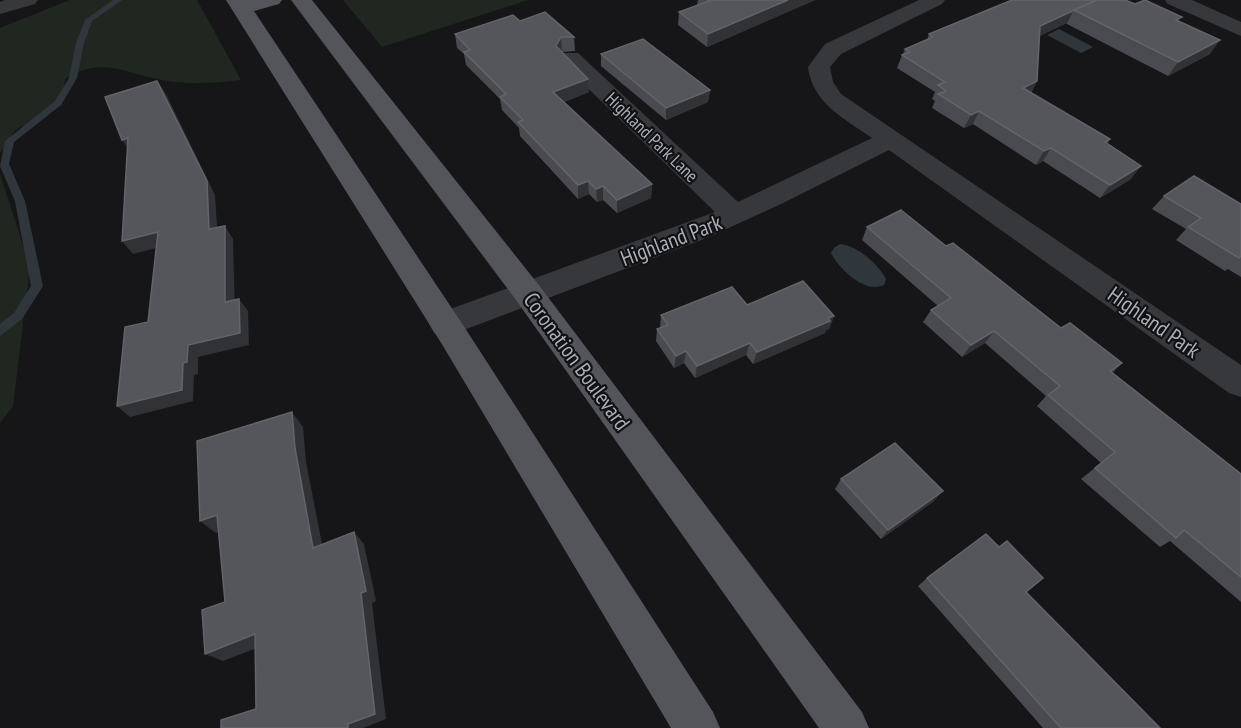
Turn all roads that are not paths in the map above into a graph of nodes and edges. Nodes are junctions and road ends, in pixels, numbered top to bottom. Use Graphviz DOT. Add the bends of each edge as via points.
graph roads {
  1 [pos="28,0"];
  2 [pos="301,0"];
  3 [pos="935,0"];
  4 [pos="1175,0"];
  5 [pos="250,3"];
  6 [pos="0,8"];
  7 [pos="1241,30"];
  8 [pos="570,58"];
  9 [pos="890,139"];
  10 [pos="735,215"];
  11 [pos="527,292"];
  12 [pos="445,324"];
  13 [pos="1241,383"];
  14 [pos="697,728"];
  15 [pos="846,728"];
  1 -- 6 [label="street"];
  2 -- 11 [label="main road, Coronation Boulevard"];
  3 -- 9 [label="street, Highland Park" via="833,49 819,67 821,82 833,99"];
  4 -- 7 [label="street"];
  5 -- 12 [label="main road"];
  8 -- 10 [label="street, Highland Park Lane"];
  9 -- 10 [label="street, Highland Park"];
  9 -- 13 [label="street, Highland Park"];
  10 -- 11 [label="street, Highland Park" via="566,281"];
  11 -- 12 [label="street, Highland Park"];
  11 -- 15 [label="main road, Coronation Boulevard"];
  12 -- 14 [label="main road"];
}
